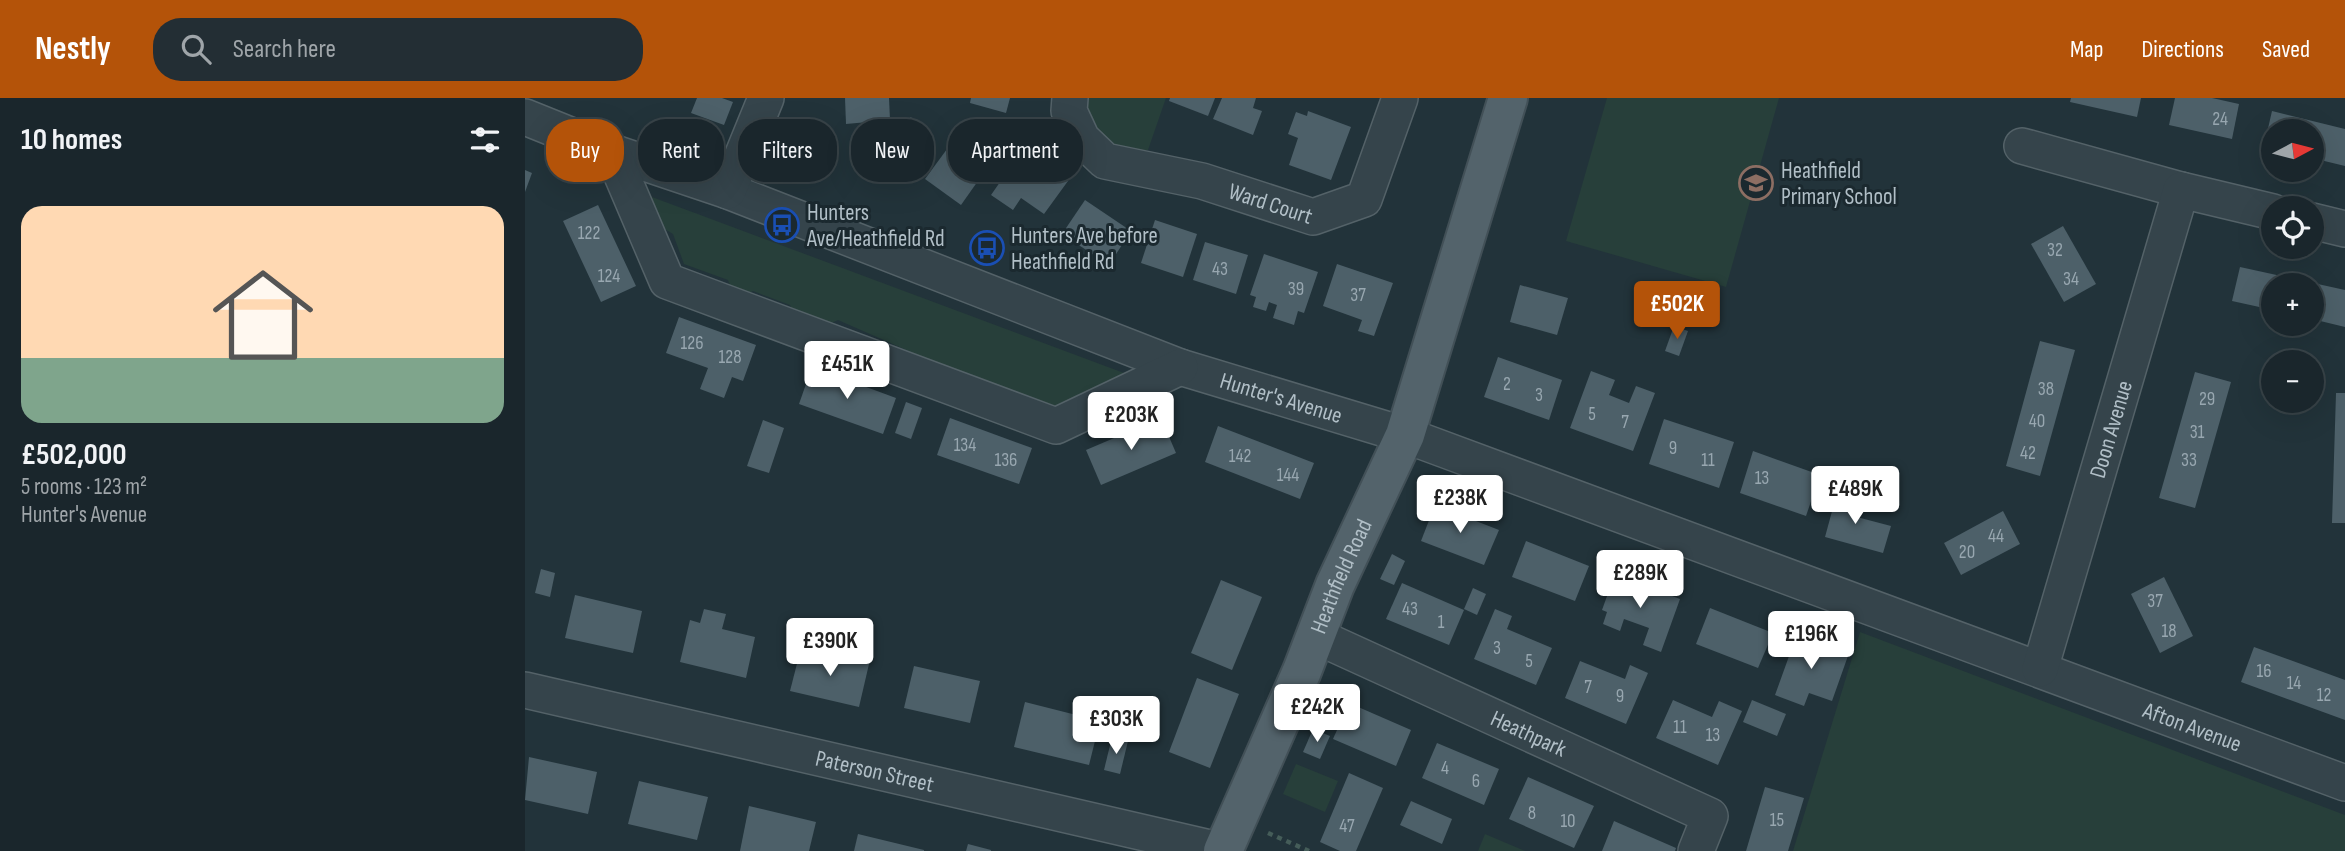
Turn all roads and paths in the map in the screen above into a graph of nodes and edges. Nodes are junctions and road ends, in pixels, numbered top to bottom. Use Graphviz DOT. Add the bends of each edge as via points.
graph roads {
  1 [pos="766,98"];
  2 [pos="1070,98"];
  3 [pos="1400,98"];
  4 [pos="1509,98"];
  5 [pos="525,117"];
  6 [pos="546,125"];
  7 [pos="2022,146"];
  8 [pos="624,156"];
  9 [pos="624,178"];
  10 [pos="2181,190"];
  11 [pos="729,191"];
  12 [pos="2261,209"];
  13 [pos="2324,224"];
  14 [pos="2345,229"];
  15 [pos="1179,367"];
  16 [pos="1405,435"];
  17 [pos="1315,636"];
  18 [pos="2040,668"];
  19 [pos="525,690"];
  20 [pos="2345,783"];
  21 [pos="1261,830"];
  22 [pos="1223,851"];
  23 [pos="1308,851"];
  24 [pos="1696,851"];
  1 -- 11 [label="street"];
  2 -- 3 [label="street, Ward Court" via="1069,111 1082,139 1105,161 1202,181 1313,218 1364,199"];
  4 -- 16 [label="main road, Heathfield Road"];
  5 -- 6 [label="street, Hunter's Avenue"];
  7 -- 10 [label="street"];
  8 -- 11 [label="street, Hunter's Avenue"];
  9 -- 15 [label="street" via="667,281 1056,426"];
  10 -- 12 [label="street"];
  10 -- 18 [label="street, Doon Avenue"];
  11 -- 15 [label="street, Hunter's Avenue"];
  13 -- 14 [label="street"];
  15 -- 16 [label="street, Hunter's Avenue"];
  16 -- 17 [label="main road, Heathfield Road"];
  16 -- 18 [label="street, Hunter's Avenue"];
  17 -- 22 [label="main road, Heathfield Road"];
  17 -- 24 [label="street, Heathpark" via="1710,816"];
  18 -- 20 [label="street, Afton Avenue"];
  19 -- 22 [label="street, Paterson Street"];
  21 -- 23 [label="path"];
}
